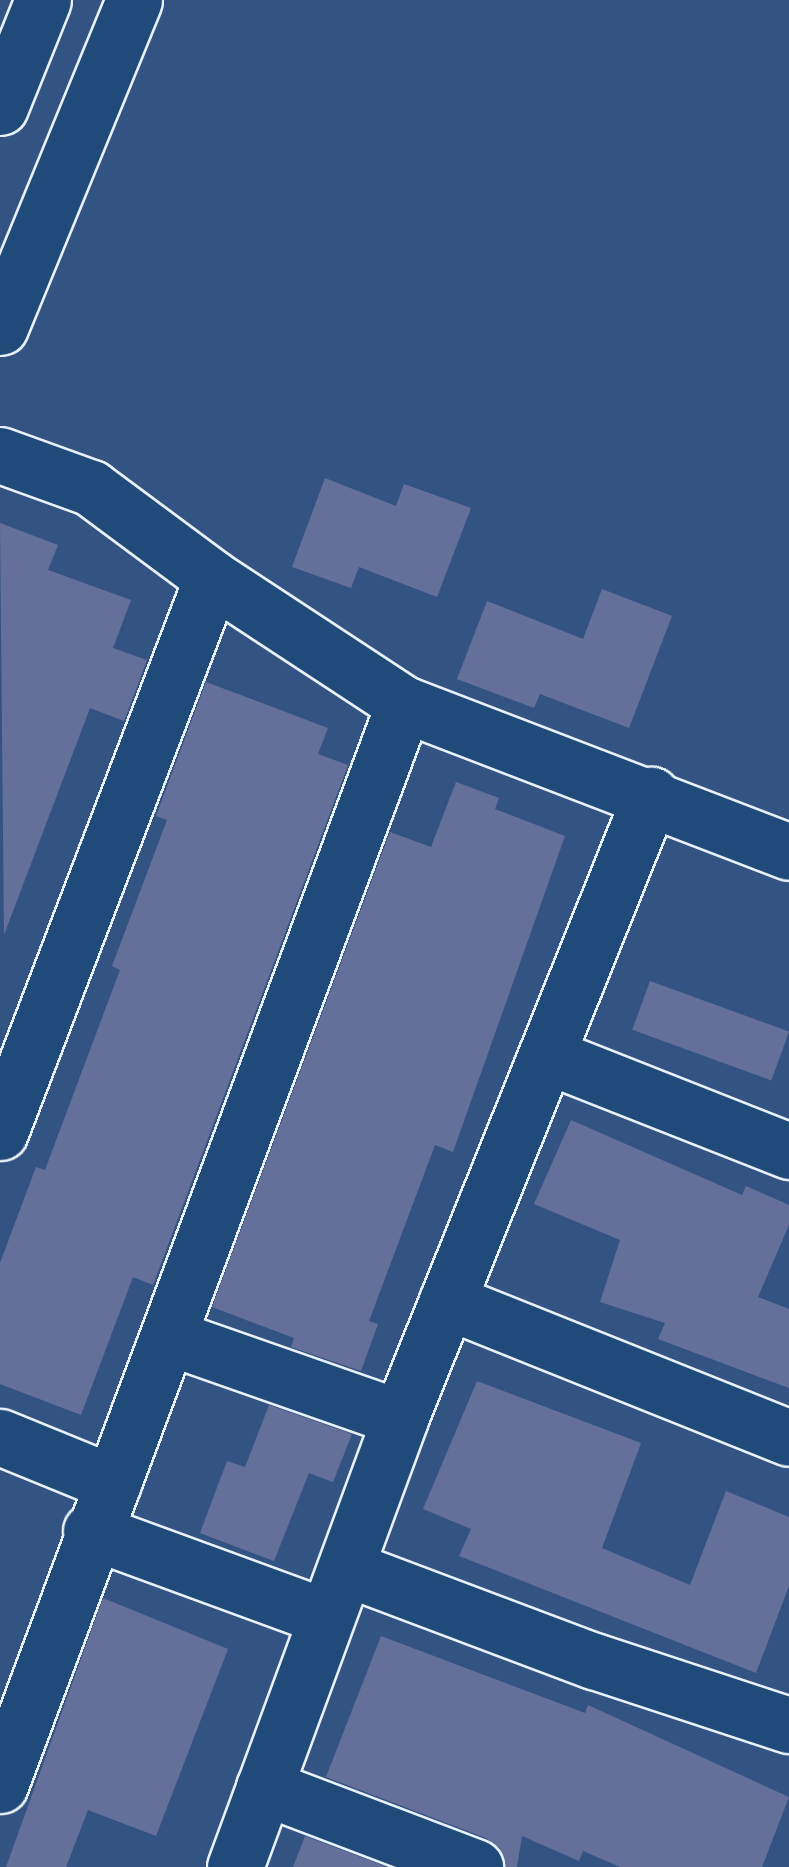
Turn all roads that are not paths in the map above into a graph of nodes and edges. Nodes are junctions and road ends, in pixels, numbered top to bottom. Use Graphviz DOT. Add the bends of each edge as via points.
graph roads {
  1 [pos="43,0"];
  2 [pos="134,0"];
  3 [pos="0,107"];
  4 [pos="0,328"];
  5 [pos="0,455"];
  6 [pos="212,578"];
  7 [pos="404,704"];
  8 [pos="650,795"];
  9 [pos="789,852"];
  10 [pos="548,1056"];
  11 [pos="0,1132"];
  12 [pos="789,1152"];
  13 [pos="447,1301"];
  14 [pos="169,1337"];
  15 [pos="400,1418"];
  16 [pos="0,1437"];
  17 [pos="789,1438"];
  18 [pos="102,1507"];
  19 [pos="336,1592"];
  20 [pos="789,1725"];
  21 [pos="0,1785"];
  22 [pos="264,1787"];
  23 [pos="234,1867"];
  24 [pos="475,1867"];
  1 -- 3 [label="street"];
  2 -- 4 [label="street"];
  5 -- 6 [label="street" via="91,488"];
  6 -- 7 [label="street"];
  6 -- 11 [label="street"];
  7 -- 8 [label="street"];
  7 -- 14 [label="street"];
  8 -- 9 [label="street"];
  8 -- 10 [label="street"];
  10 -- 12 [label="street"];
  10 -- 13 [label="street"];
  13 -- 15 [label="street"];
  13 -- 17 [label="street"];
  14 -- 15 [label="street"];
  14 -- 18 [label="street"];
  15 -- 19 [label="street"];
  16 -- 18 [label="street"];
  18 -- 19 [label="street"];
  18 -- 21 [label="street"];
  19 -- 20 [label="street" via="594,1662"];
  19 -- 22 [label="street"];
  22 -- 23 [label="street"];
  22 -- 24 [label="street"];
}
